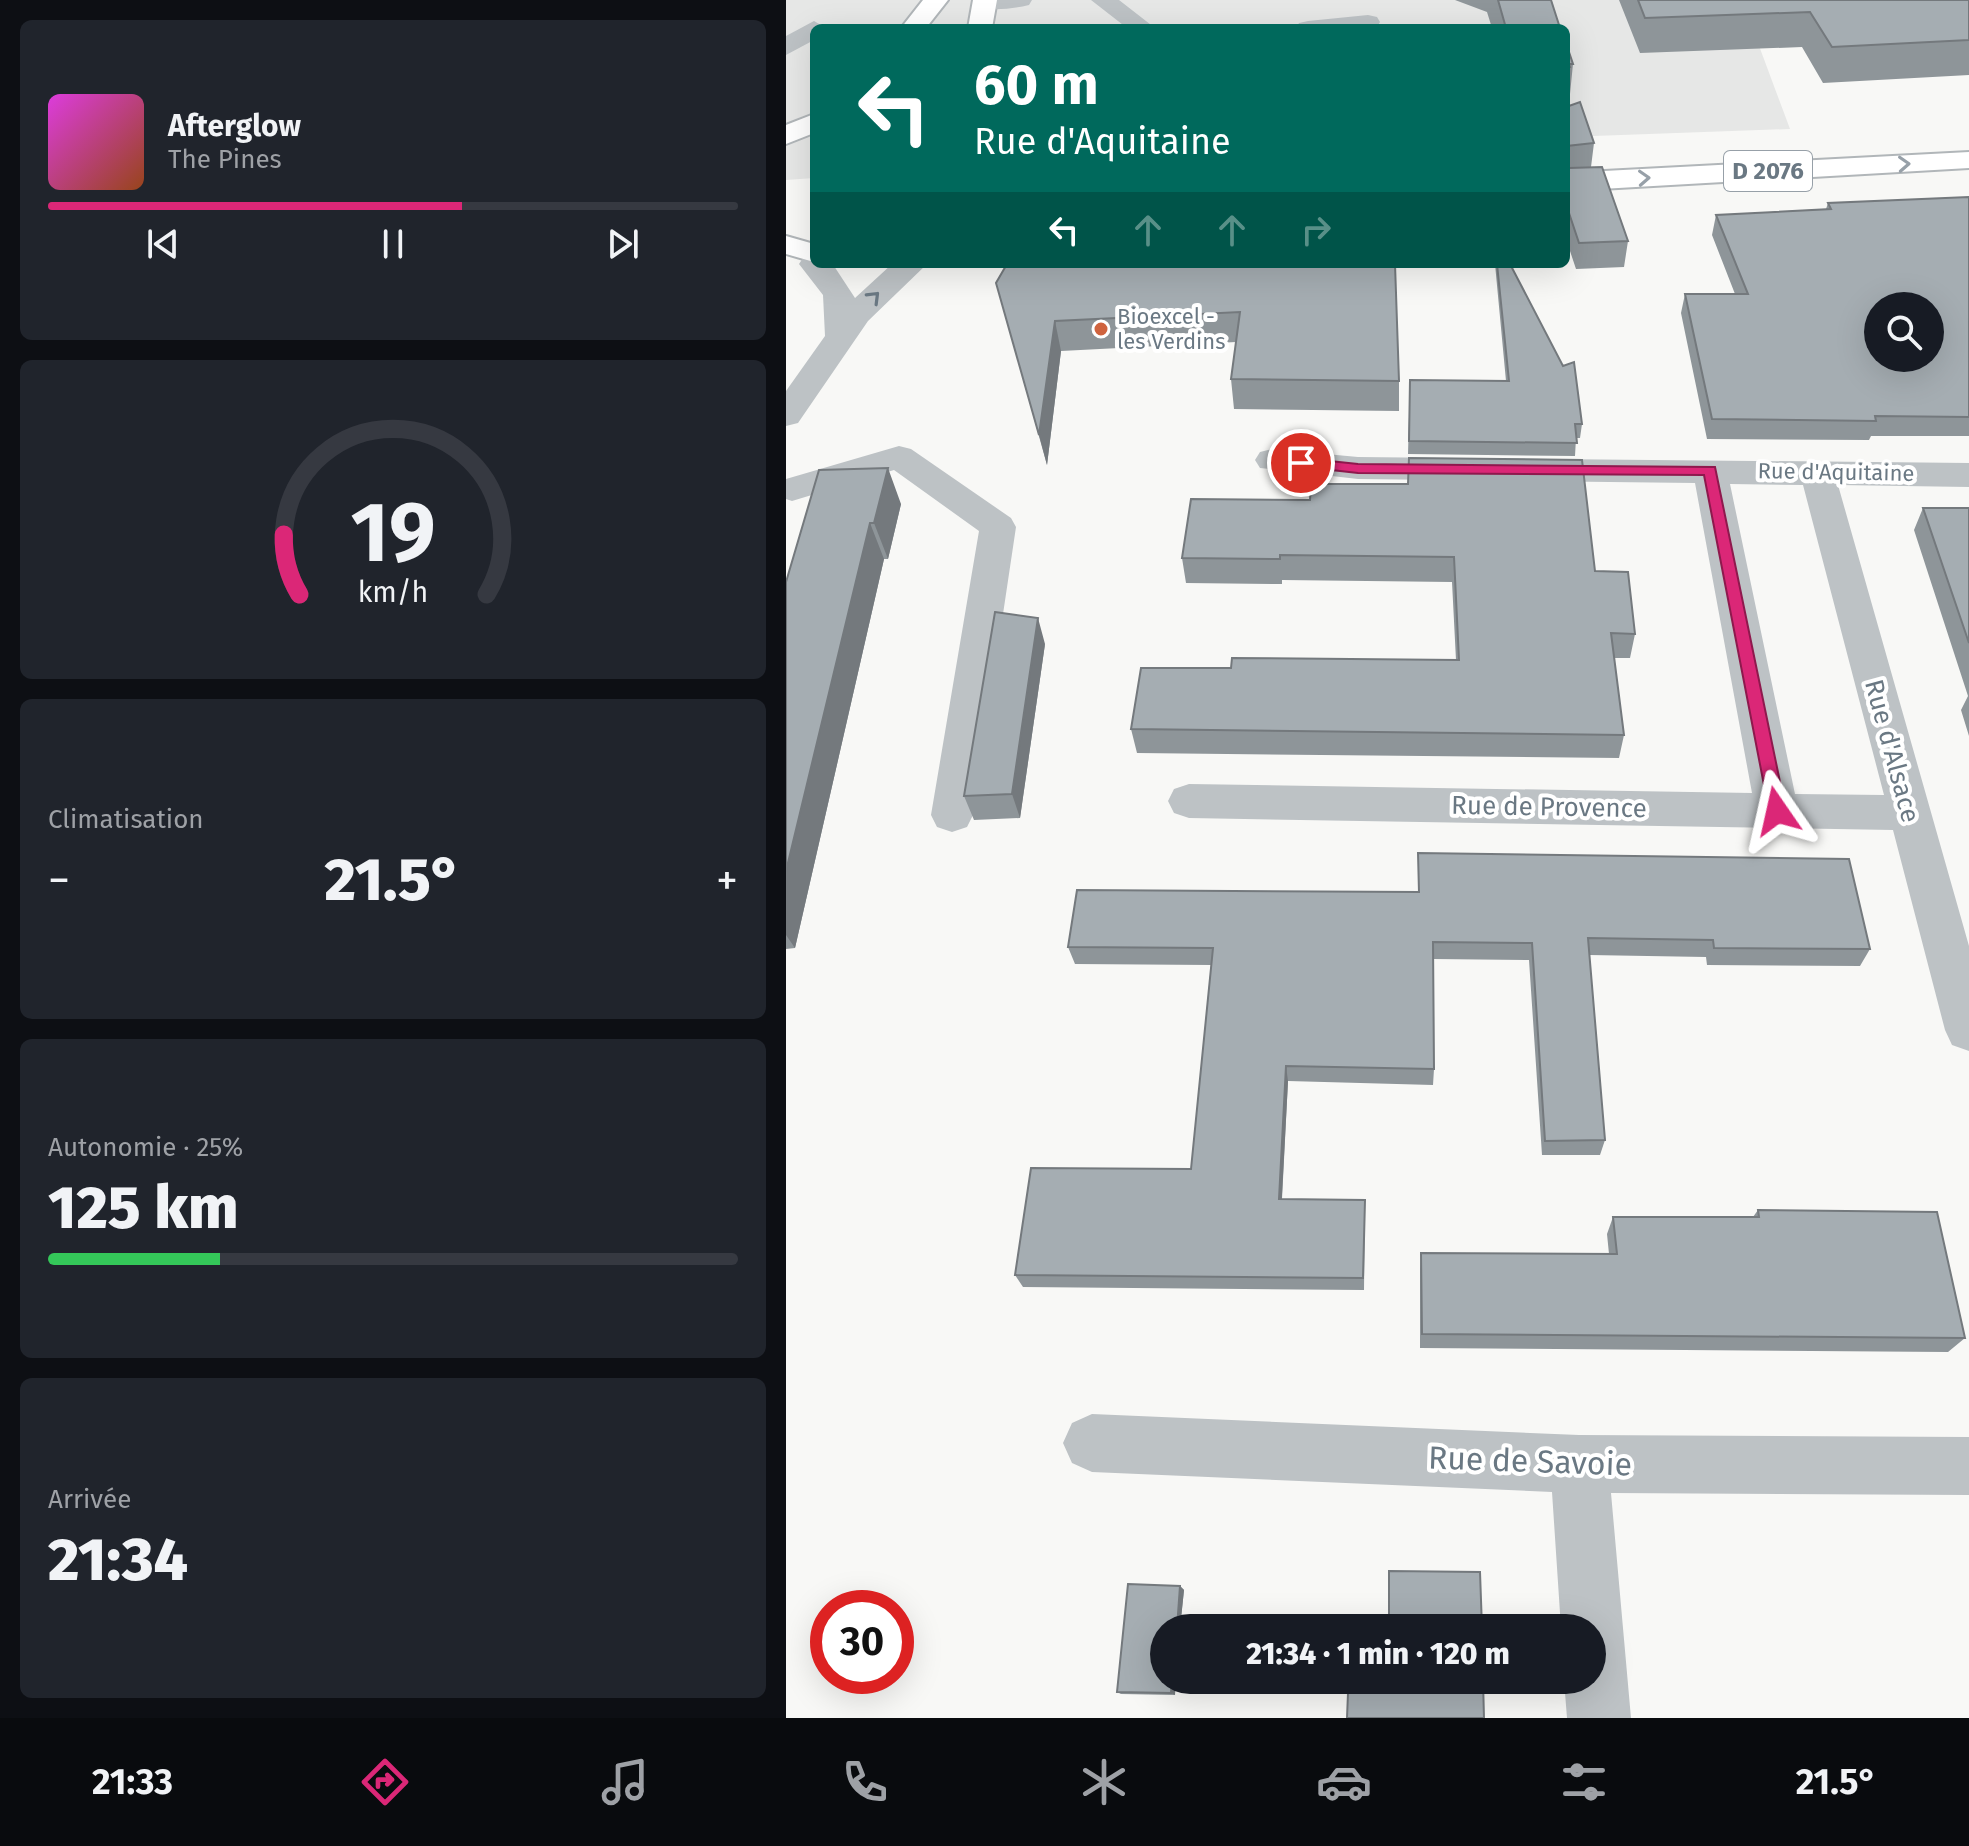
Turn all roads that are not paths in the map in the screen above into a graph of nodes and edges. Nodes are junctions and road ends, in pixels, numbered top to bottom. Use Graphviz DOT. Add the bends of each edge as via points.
graph roads {
  1 [pos="936,0"];
  2 [pos="944,0"];
  3 [pos="1020,0"];
  4 [pos="1103,0"];
  5 [pos="984,1"];
  6 [pos="1368,22"];
  7 [pos="916,24"];
  8 [pos="932,24"];
  9 [pos="981,24"];
  10 [pos="1137,24"];
  11 [pos="1348,24"];
  12 [pos="810,29"];
  13 [pos="786,47"];
  14 [pos="810,124"];
  15 [pos="786,136"];
  16 [pos="1969,160"];
  17 [pos="1570,182"];
  18 [pos="820,268"];
  19 [pos="907,268"];
  20 [pos="840,335"];
  21 [pos="787,412"];
  22 [pos="1272,460"];
  23 [pos="1710,471"];
  24 [pos="1817,472"];
  25 [pos="1969,475"];
  26 [pos="788,494"];
  27 [pos="1189,801"];
  28 [pos="1777,811"];
  29 [pos="1908,813"];
  30 [pos="952,815"];
  31 [pos="1969,1030"];
  32 [pos="1092,1443"];
  33 [pos="1579,1464"];
  34 [pos="1969,1466"];
  35 [pos="1591,1614"];
  36 [pos="1597,1694"];
  37 [pos="1599,1718"];
  1 -- 7 [label="main road"];
  2 -- 8 [label="main road"];
  3 -- 5 [label="street"];
  4 -- 10 [label="street"];
  5 -- 9 [label="main road"];
  6 -- 11 [label="street"];
  12 -- 13 [label="street"];
  14 -- 15 [label="main road"];
  17 -- 16 [label="main road, D 2076, one-way"];
  18 -- 20 [label="street" via="834,280 842,301"];
  20 -- 19 [label="street, one-way"];
  20 -- 21 [label="street"];
  22 -- 23 [label="street, Rue d'Aquitaine" via="1358,468"];
  23 -- 24 [label="street, Rue d'Aquitaine"];
  23 -- 28 [label="street"];
  24 -- 25 [label="street, Rue d'Aquitaine"];
  24 -- 29 [label="street, Rue d'Alsace"];
  26 -- 30 [label="street" via="899,457 998,527"];
  27 -- 28 [label="street, Rue de Provence"];
  28 -- 29 [label="street, Rue de Provence"];
  29 -- 31 [label="street, Rue d'Alsace"];
  32 -- 33 [label="street, Rue de Savoie"];
  33 -- 34 [label="street, Rue de Savoie"];
  33 -- 35 [label="street"];
  36 -- 37 [label="street"];
}
